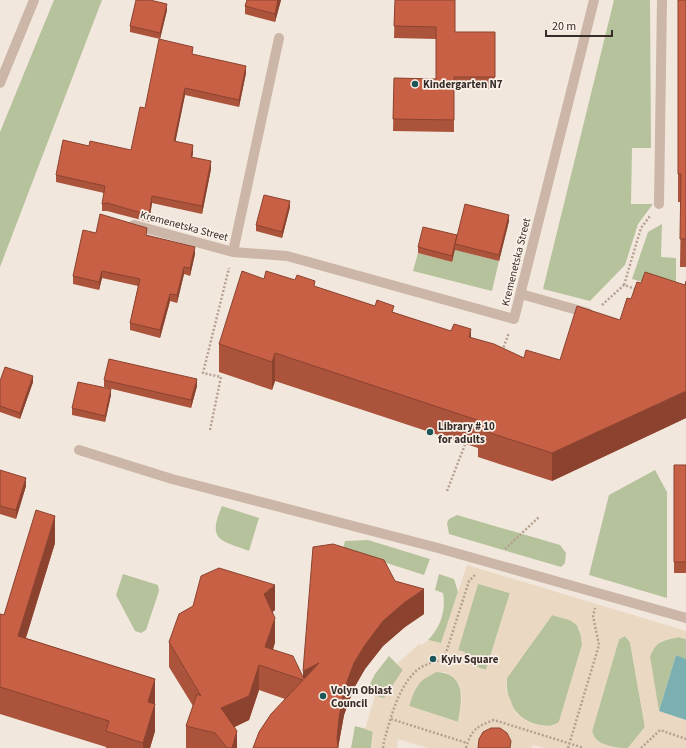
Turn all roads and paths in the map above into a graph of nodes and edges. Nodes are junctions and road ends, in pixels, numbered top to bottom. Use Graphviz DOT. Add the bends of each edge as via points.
graph roads {
  1 [pos="34,0"];
  2 [pos="594,0"];
  3 [pos="662,0"];
  4 [pos="279,38"];
  5 [pos="0,83"];
  6 [pos="659,204"];
  7 [pos="120,221"];
  8 [pos="233,252"];
  9 [pos="624,285"];
  10 [pos="645,292"];
  11 [pos="521,294"];
  12 [pos="592,314"];
  13 [pos="514,319"];
  14 [pos="501,352"];
  15 [pos="210,430"];
  16 [pos="468,436"];
  17 [pos="79,450"];
  18 [pos="447,491"];
  19 [pos="539,517"];
  20 [pos="490,563"];
  21 [pos="599,592"];
  22 [pos="686,618"];
  23 [pos="391,718"];
  24 [pos="686,738"];
  25 [pos="467,743"];
  26 [pos="570,744"];
  27 [pos="384,748"];
  28 [pos="466,748"];
  29 [pos="568,748"];
  30 [pos="584,748"];
  31 [pos="641,748"];
  1 -- 5 [label="street"];
  2 -- 11 [label="street, Kremenetska Street"];
  3 -- 6 [label="street"];
  4 -- 8 [label="street, Kremenetska Street"];
  6 -- 9 [label="path" via="641,228"];
  7 -- 8 [label="street, Kremenetska Street"];
  8 -- 13 [label="street, Kremenetska Street" via="287,256"];
  8 -- 15 [label="path" via="203,373 221,378"];
  9 -- 10 [label="path"];
  9 -- 12 [label="path"];
  11 -- 12 [label="street"];
  11 -- 13 [label="street, Kremenetska Street"];
  13 -- 14 [label="path"];
  16 -- 18 [label="path"];
  17 -- 20 [label="street" via="172,479"];
  19 -- 20 [label="path"];
  20 -- 21 [label="street"];
  20 -- 23 [label="path" via="469,581 444,659 428,663 416,671 396,701"];
  21 -- 22 [label="street"];
  21 -- 26 [label="path" via="593,616 600,645"];
  23 -- 25 [label="path"];
  23 -- 27 [label="path"];
  24 -- 31 [label="path" via="660,730"];
  25 -- 26 [label="path" via="469,736 479,726 494,720"];
  25 -- 28 [label="path"];
  26 -- 29 [label="path"];
  26 -- 30 [label="path"];
}
